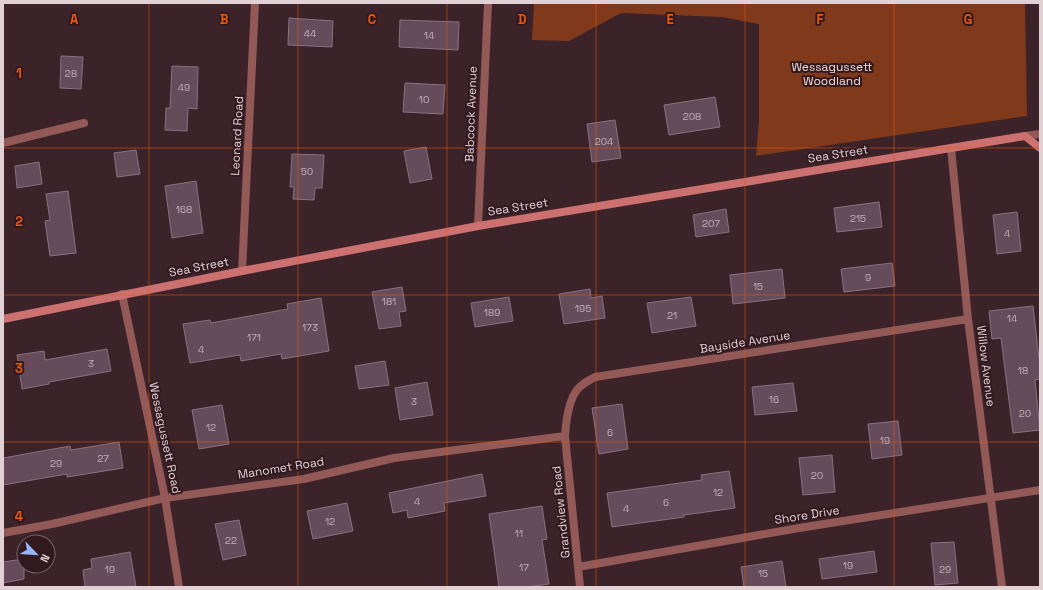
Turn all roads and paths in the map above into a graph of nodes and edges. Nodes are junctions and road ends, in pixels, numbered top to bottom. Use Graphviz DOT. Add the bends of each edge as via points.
graph roads {
  1 [pos="255,3"];
  2 [pos="488,3"];
  3 [pos="84,123"];
  4 [pos="1040,134"];
  5 [pos="1025,136"];
  6 [pos="3,143"];
  7 [pos="950,148"];
  8 [pos="1040,148"];
  9 [pos="478,226"];
  10 [pos="242,271"];
  11 [pos="122,294"];
  12 [pos="3,319"];
  13 [pos="968,319"];
  14 [pos="565,436"];
  15 [pos="1040,490"];
  16 [pos="990,497"];
  17 [pos="165,498"];
  18 [pos="3,533"];
  19 [pos="578,568"];
  20 [pos="179,587"];
  21 [pos="580,587"];
  22 [pos="1002,587"];
  1 -- 10 [label="street, Leonard Road"];
  2 -- 9 [label="street, Babcock Avenue"];
  3 -- 6 [label="street"];
  4 -- 5 [label="street, Sea Street"];
  5 -- 7 [label="street, Sea Street"];
  5 -- 8 [label="street"];
  7 -- 9 [label="street, Sea Street"];
  7 -- 13 [label="street, Willow Avenue"];
  9 -- 10 [label="street, Sea Street"];
  10 -- 11 [label="street, Sea Street"];
  11 -- 12 [label="street, Sea Street"];
  11 -- 17 [label="street, Wessagussett Road"];
  13 -- 14 [label="street, Bayside Avenue" via="595,377 580,386 572,400 566,418"];
  13 -- 16 [label="street, Willow Avenue"];
  14 -- 17 [label="street, Manomet Road" via="394,458 304,479"];
  14 -- 19 [label="street, Grandview Road"];
  15 -- 16 [label="street, Shore Drive"];
  16 -- 19 [label="street, Shore Drive"];
  16 -- 22 [label="street, Willow Avenue"];
  17 -- 18 [label="street, Manomet Road"];
  17 -- 20 [label="street, Wessagussett Road"];
  19 -- 21 [label="street, Grandview Road"];
}
